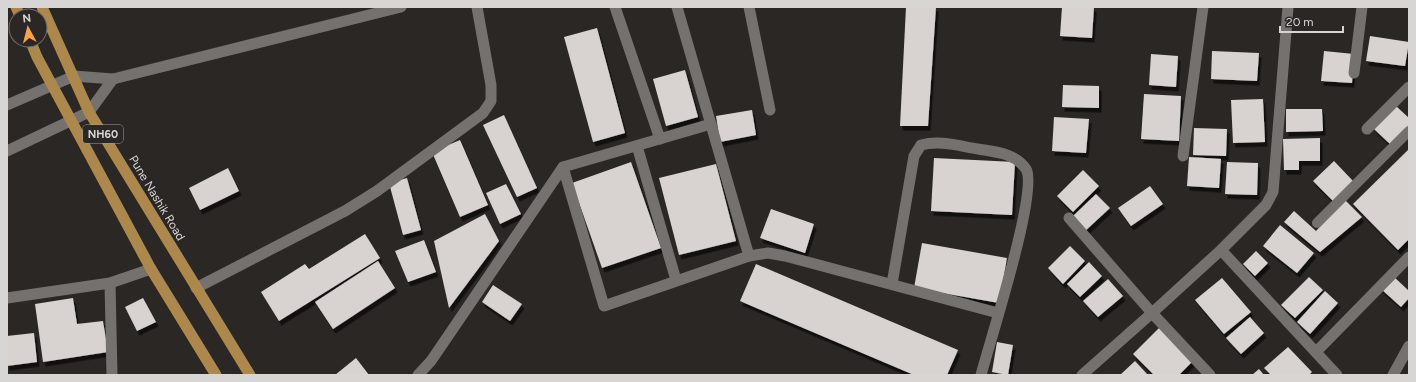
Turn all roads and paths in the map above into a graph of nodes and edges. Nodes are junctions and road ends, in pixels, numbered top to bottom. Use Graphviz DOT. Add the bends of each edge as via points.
graph roads {
  1 [pos="42,7"];
  2 [pos="400,7"];
  3 [pos="477,7"];
  4 [pos="615,7"];
  5 [pos="677,7"];
  6 [pos="749,7"];
  7 [pos="1203,7"];
  8 [pos="1288,7"];
  9 [pos="1362,7"];
  10 [pos="33,48"];
  11 [pos="1354,73"];
  12 [pos="74,76"];
  13 [pos="113,79"];
  14 [pos="52,85"];
  15 [pos="1409,87"];
  16 [pos="7,105"];
  17 [pos="770,110"];
  18 [pos="90,112"];
  19 [pos="71,121"];
  20 [pos="711,124"];
  21 [pos="1367,129"];
  22 [pos="1409,131"];
  23 [pos="660,139"];
  24 [pos="637,146"];
  25 [pos="7,151"];
  26 [pos="1183,156"];
  27 [pos="564,166"];
  28 [pos="1069,218"];
  29 [pos="1317,222"];
  30 [pos="1222,250"];
  31 [pos="750,256"];
  32 [pos="1409,257"];
  33 [pos="151,269"];
  34 [pos="676,280"];
  35 [pos="110,284"];
  36 [pos="892,284"];
  37 [pos="196,288"];
  38 [pos="7,298"];
  39 [pos="1152,312"];
  40 [pos="998,313"];
  41 [pos="1409,346"];
  42 [pos="1316,352"];
  43 [pos="1084,374"];
  44 [pos="112,375"];
  45 [pos="216,375"];
  46 [pos="250,375"];
  47 [pos="418,375"];
  48 [pos="980,375"];
  49 [pos="1210,375"];
  50 [pos="1337,375"];
  51 [pos="1393,375"];
  1 -- 12 [label="highway, Pune Nashik Road / NH60"];
  2 -- 13 [label="street"];
  3 -- 37 [label="street" via="491,85 491,101 483,113 377,191 345,211"];
  4 -- 23 [label="street"];
  5 -- 20 [label="street"];
  6 -- 17 [label="street"];
  7 -- 26 [label="street"];
  8 -- 30 [label="street" via="1273,192 1266,205"];
  9 -- 11 [label="street"];
  10 -- 14 [label="highway, NH60"];
  12 -- 13 [label="street"];
  12 -- 14 [label="street"];
  12 -- 18 [label="highway, Pune Nashik Road / NH60"];
  13 -- 18 [label="street"];
  14 -- 16 [label="street"];
  14 -- 19 [label="highway, NH60"];
  15 -- 21 [label="street"];
  18 -- 19 [label="street"];
  18 -- 37 [label="highway, Pune Nashik Road / NH60"];
  19 -- 25 [label="street"];
  19 -- 33 [label="highway, NH60"];
  20 -- 23 [label="street"];
  20 -- 31 [label="street"];
  22 -- 29 [label="lane"];
  23 -- 24 [label="street"];
  24 -- 27 [label="street"];
  24 -- 34 [label="street"];
  27 -- 34 [label="street" via="604,306"];
  27 -- 47 [label="street" via="436,354"];
  28 -- 39 [label="street"];
  30 -- 39 [label="street"];
  30 -- 42 [label="street"];
  31 -- 34 [label="street"];
  31 -- 36 [label="street" via="768,253 785,256"];
  32 -- 42 [label="street"];
  33 -- 35 [label="street"];
  33 -- 45 [label="highway, NH60"];
  35 -- 38 [label="street"];
  35 -- 44 [label="street"];
  36 -- 40 [label="street"];
  36 -- 40 [label="street" via="914,156 921,146 933,142 999,152 1017,158 1027,171 1030,189 1025,218"];
  37 -- 46 [label="highway, Pune Nashik Road / NH60"];
  39 -- 43 [label="street"];
  39 -- 49 [label="street"];
  40 -- 48 [label="street"];
  41 -- 51 [label="street"];
  42 -- 50 [label="street"];
}
